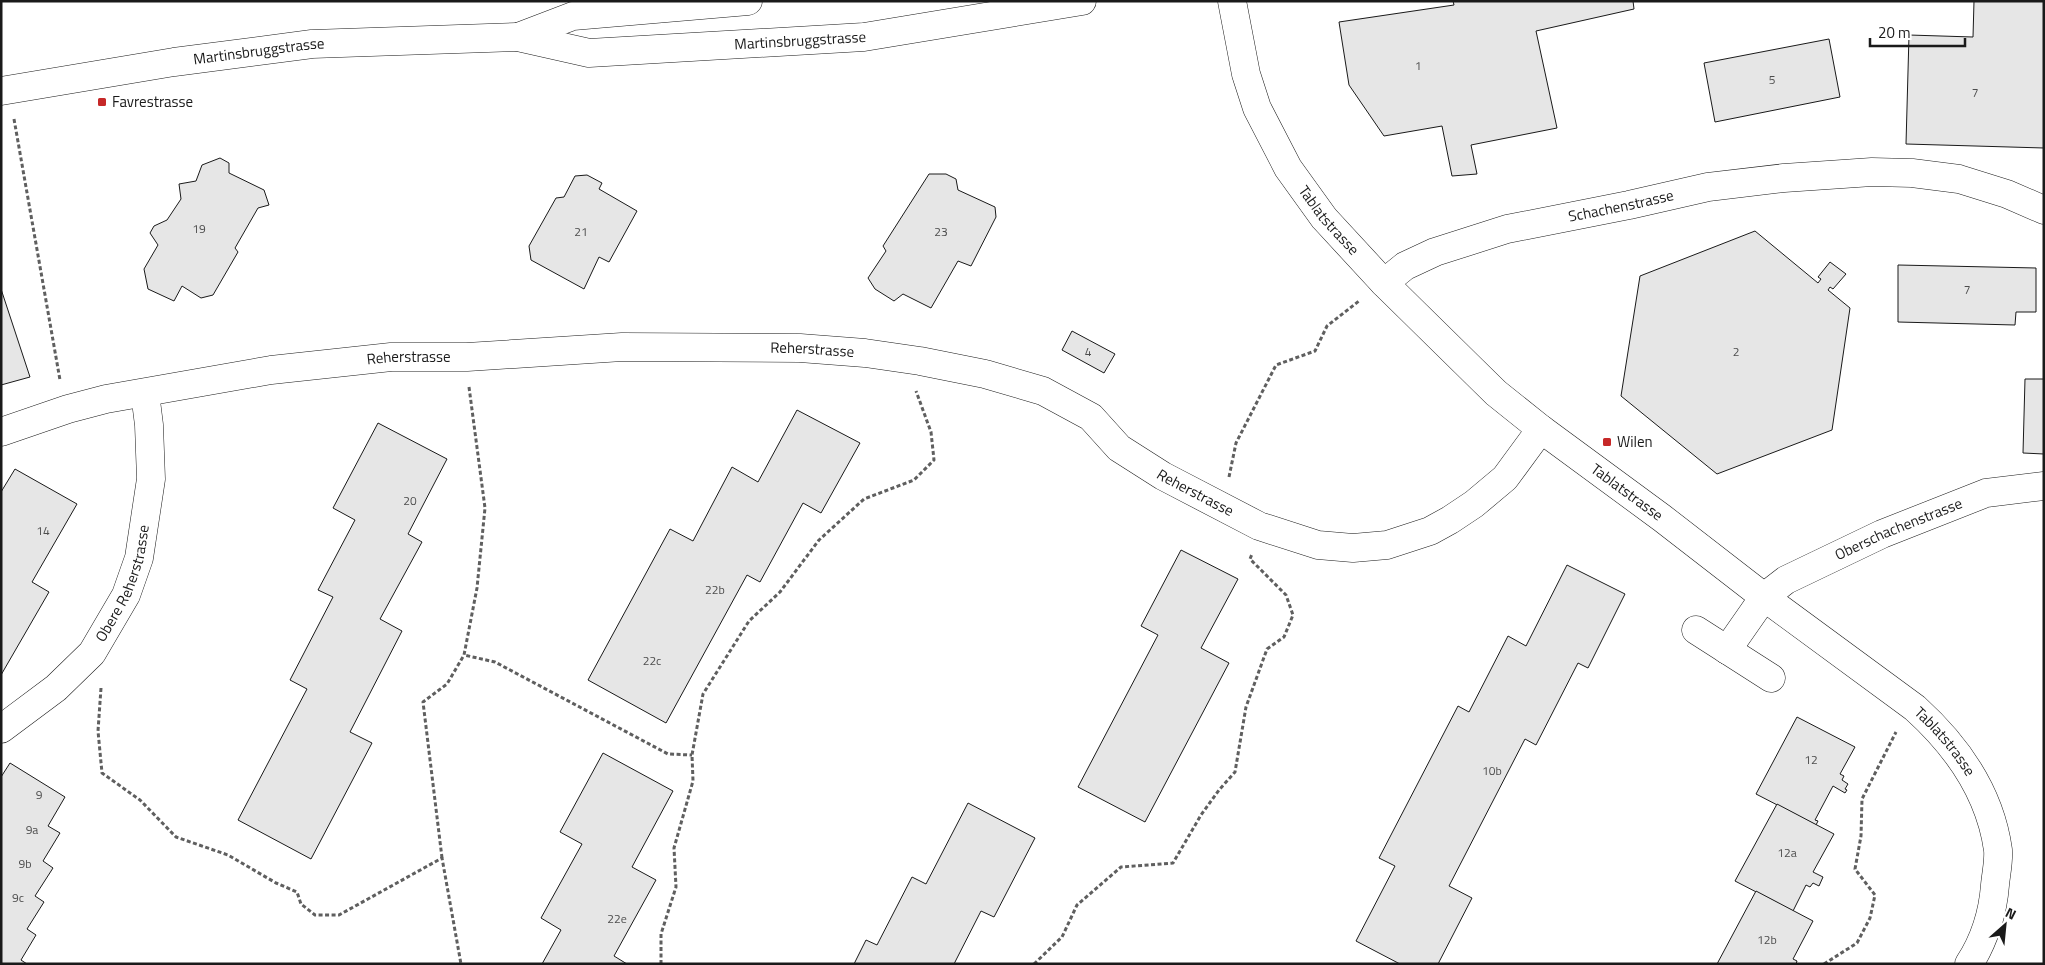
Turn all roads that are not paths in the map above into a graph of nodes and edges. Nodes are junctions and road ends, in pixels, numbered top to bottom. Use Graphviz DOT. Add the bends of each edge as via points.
graph roads {
  1 [pos="748,1"];
  2 [pos="1082,1"];
  3 [pos="1232,1"];
  4 [pos="518,37"];
  5 [pos="1,91"];
  6 [pos="2044,210"];
  7 [pos="1384,284"];
  8 [pos="145,393"];
  9 [pos="1541,429"];
  10 [pos="1,432"];
  11 [pos="2044,486"];
  12 [pos="1764,597"];
  13 [pos="1696,630"];
  14 [pos="1727,650"];
  15 [pos="1771,678"];
  16 [pos="1,729"];
  17 [pos="1969,964"];
  1 -- 4 [label="street, Martinsbruggstrasse" via="574,16"];
  2 -- 4 [label="street, Martinsbruggstrasse" via="864,37 588,53"];
  3 -- 7 [label="street, Tablatstrasse" via="1246,74 1257,108 1288,168 1324,218"];
  4 -- 5 [label="street, Martinsbruggstrasse" via="312,44 174,62"];
  6 -- 7 [label="street, Schachenstrasse" via="1959,179 1912,173 1872,172 1784,178 1708,187 1507,229 1435,252 1405,266"];
  7 -- 9 [label="street, Tablatstrasse" via="1496,394"];
  8 -- 9 [label="street, Reherstrasse" via="271,370 392,357 467,357 622,347 712,346 865,353 985,374 1044,391 1091,417 1119,448 1163,476 1259,526 1318,545 1353,548 1387,544 1430,530 1474,504 1505,478"];
  8 -- 10 [label="street, Reherstrasse" via="68,409"];
  8 -- 16 [label="street, Obere Reherstrasse" via="151,479 139,558 126,594 92,653 56,688"];
  9 -- 12 [label="street, Tablatstrasse"];
  11 -- 12 [label="street, Oberschachenstrasse" via="1986,493 1882,534 1786,580"];
  12 -- 14 [label="street, Oberschachenstrasse"];
  12 -- 17 [label="street, Tablatstrasse" via="1915,708 1936,727 1965,763 1985,799 1998,852 1993,907"];
  13 -- 14 [label="street"];
  14 -- 15 [label="street"];
}
